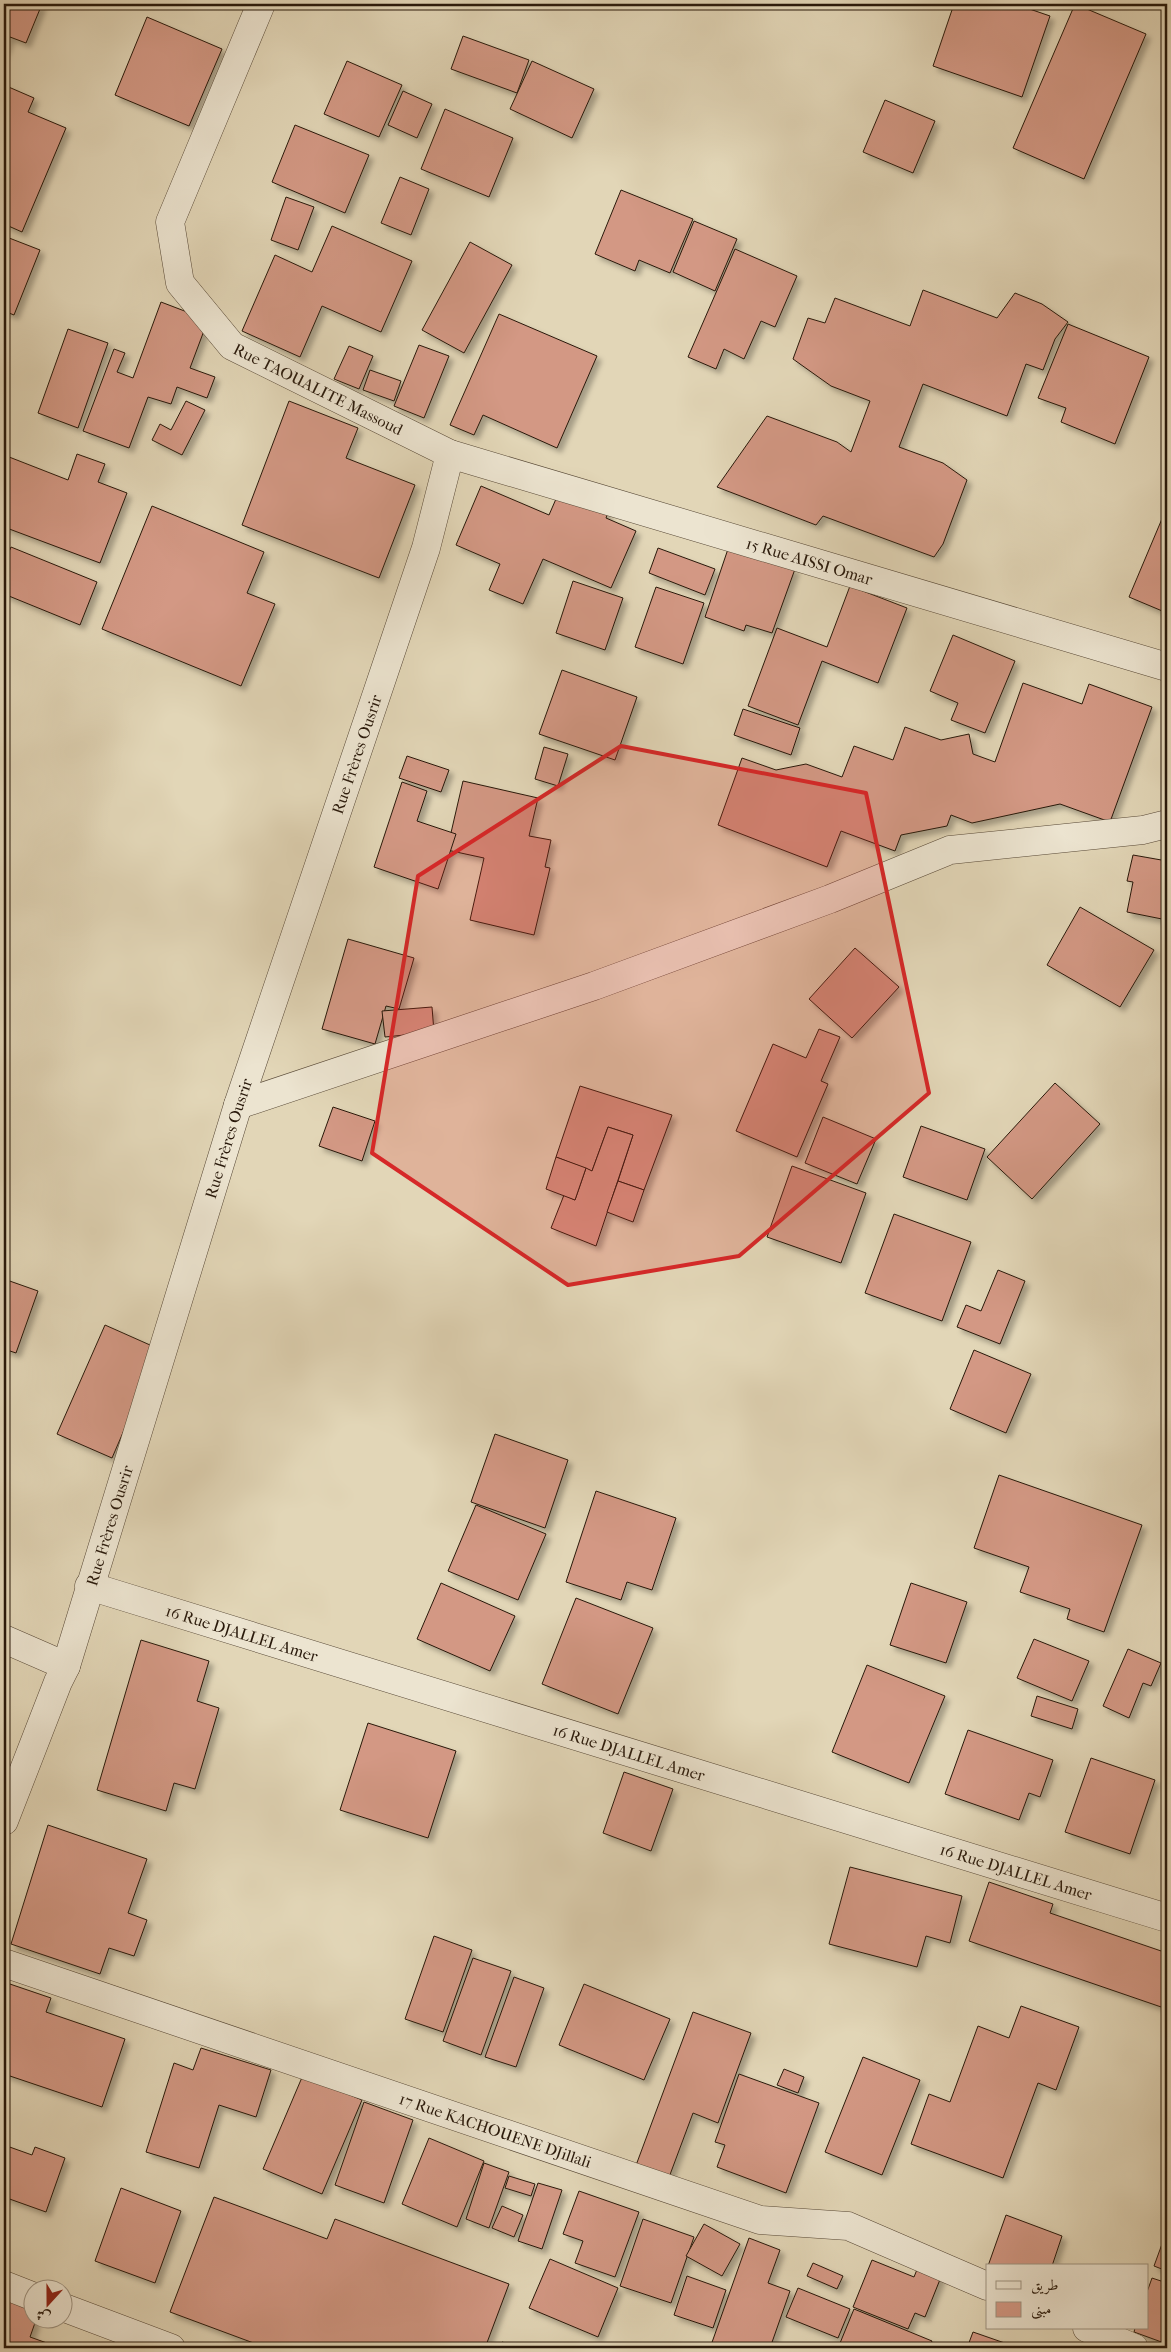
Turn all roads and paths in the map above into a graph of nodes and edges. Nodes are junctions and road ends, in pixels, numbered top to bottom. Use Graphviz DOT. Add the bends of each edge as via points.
graph roads {
  1 [pos="261,4"];
  2 [pos="450,454"];
  3 [pos="1167,667"];
  4 [pos="1167,824"];
  5 [pos="238,1105"];
  6 [pos="90,1586"];
  7 [pos="4,1639"];
  8 [pos="66,1666"];
  9 [pos="4,1821"];
  10 [pos="1167,1918"];
  11 [pos="4,1963"];
  12 [pos="4,2285"];
  13 [pos="986,2286"];
  14 [pos="22,2292"];
  15 [pos="72,2311"];
  16 [pos="1092,2330"];
  17 [pos="171,2348"];
  18 [pos="1134,2348"];
  1 -- 2 [label="street, Rue TAOUALITE Massoud" via="170,222 180,283 232,346"];
  2 -- 3 [label="street, 15 Rue AISSI Omar"];
  2 -- 5 [label="street, Rue Frères Ousrir" via="426,548"];
  4 -- 5 [label="street" via="1143,830 950,850 830,899 594,986"];
  5 -- 6 [label="street, Rue Frères Ousrir"];
  6 -- 8 [label="street, Rue Frères Ousrir"];
  6 -- 10 [label="street, 16 Rue DJALLEL Amer"];
  7 -- 8 [label="street"];
  8 -- 9 [label="street, Rue Frères Ousrir"];
  11 -- 13 [label="street, 17 Rue KACHOUENE DJillali" via="760,2220 848,2226"];
  12 -- 14 [label="street"];
  15 -- 17 [label="street"];
  16 -- 18 [label="street"];
}
